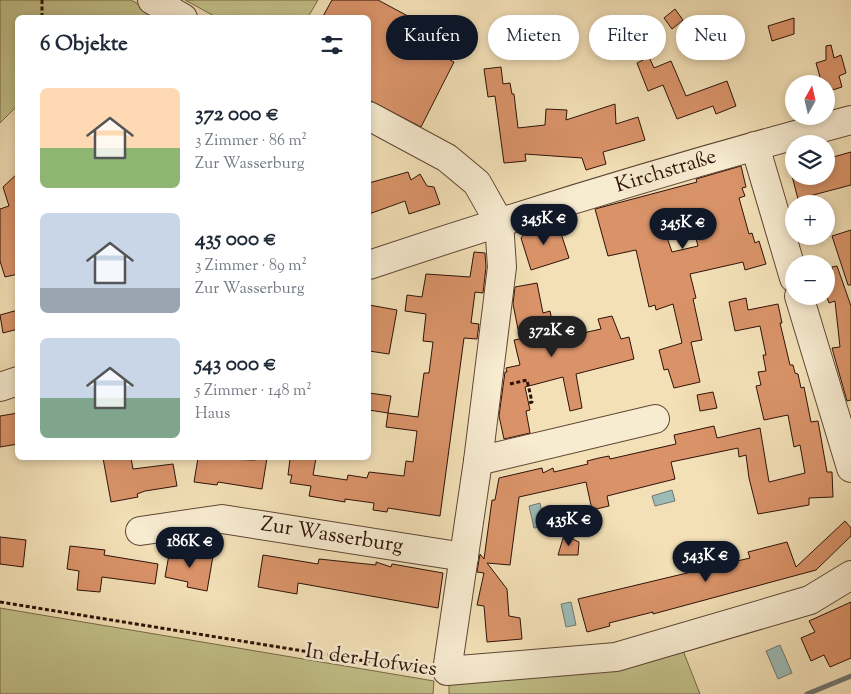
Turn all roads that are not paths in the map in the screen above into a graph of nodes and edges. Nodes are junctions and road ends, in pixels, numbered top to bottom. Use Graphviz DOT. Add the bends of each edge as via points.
graph roads {
  1 [pos="152,0"];
  2 [pos="178,15"];
  3 [pos="371,117"];
  4 [pos="851,120"];
  5 [pos="755,146"];
  6 [pos="499,222"];
  7 [pos="787,255"];
  8 [pos="371,264"];
  9 [pos="802,305"];
  10 [pos="15,382"];
  11 [pos="0,388"];
  12 [pos="654,419"];
  13 [pos="478,461"];
  14 [pos="851,468"];
  15 [pos="140,531"];
  16 [pos="464,557"];
  17 [pos="851,575"];
  1 -- 2 [label="street"];
  3 -- 6 [label="street" via="447,158 477,183"];
  4 -- 5 [label="street, Kirchstraße"];
  5 -- 6 [label="street, Kirchstraße"];
  5 -- 7 [label="street"];
  6 -- 8 [label="street, Kirchstraße"];
  6 -- 13 [label="street" via="502,267"];
  9 -- 14 [label="street"];
  10 -- 11 [label="street"];
  12 -- 13 [label="street"];
  13 -- 16 [label="street"];
  15 -- 16 [label="street, Zur Wasserburg" via="222,519"];
  16 -- 17 [label="street, In der Hofwies" via="446,671 616,657 810,600"];
}
